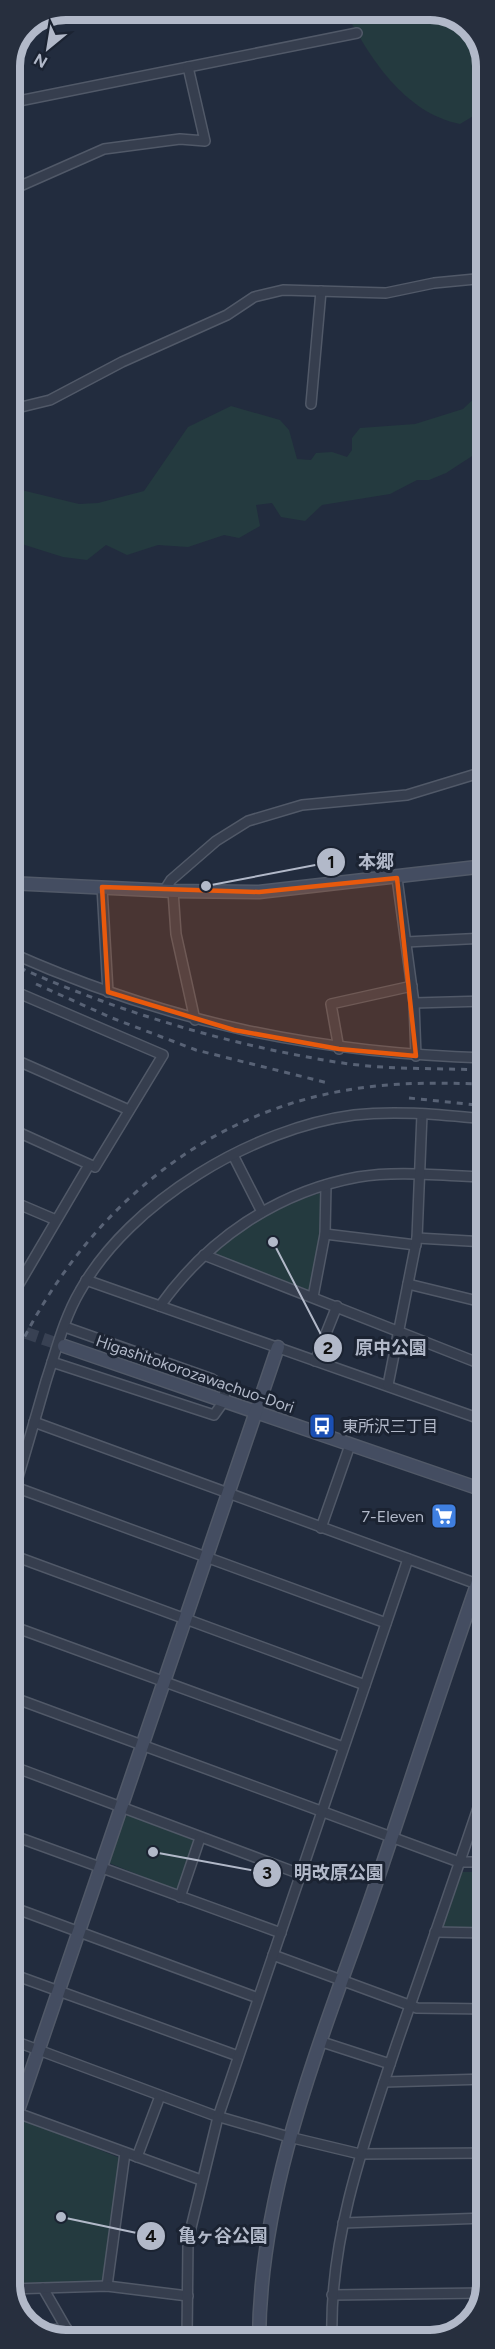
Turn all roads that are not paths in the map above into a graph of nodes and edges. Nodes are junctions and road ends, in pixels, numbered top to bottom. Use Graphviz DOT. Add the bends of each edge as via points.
graph roads {
  1 [pos="357,33"];
  2 [pos="188,68"];
  3 [pos="20,101"];
  4 [pos="20,186"];
  5 [pos="475,280"];
  6 [pos="321,291"];
  7 [pos="311,404"];
  8 [pos="20,407"];
  9 [pos="475,774"];
  10 [pos="475,867"];
  11 [pos="397,878"];
  12 [pos="20,880"];
  13 [pos="102,887"];
  14 [pos="168,891"];
  15 [pos="475,939"];
  16 [pos="406,942"];
  17 [pos="20,956"];
  18 [pos="412,986"];
  19 [pos="108,992"];
  20 [pos="20,994"];
  21 [pos="475,1001"];
  22 [pos="414,1003"];
  23 [pos="195,1020"];
  24 [pos="339,1049"];
  25 [pos="416,1056"];
  26 [pos="475,1058"];
  27 [pos="20,1063"];
  28 [pos="129,1110"];
  29 [pos="422,1114"];
  30 [pos="475,1118"];
  31 [pos="20,1133"];
  32 [pos="232,1155"];
  33 [pos="89,1165"];
  34 [pos="420,1176"];
  35 [pos="476,1177"];
  36 [pos="326,1185"];
  37 [pos="20,1205"];
  38 [pos="262,1212"];
  39 [pos="56,1220"];
  40 [pos="325,1234"];
  41 [pos="416,1242"];
  42 [pos="476,1242"];
  43 [pos="204,1255"];
  44 [pos="86,1280"];
  45 [pos="20,1282"];
  46 [pos="408,1284"];
  47 [pos="313,1297"];
  48 [pos="476,1300"];
  49 [pos="160,1306"];
  50 [pos="337,1306"];
  51 [pos="64,1327"];
  52 [pos="399,1331"];
  53 [pos="64,1346"];
  54 [pos="278,1347"];
  55 [pos="315,1361"];
  56 [pos="52,1362"];
  57 [pos="476,1362"];
  58 [pos="388,1385"];
  59 [pos="224,1401"];
  60 [pos="256,1412"];
  61 [pos="476,1417"];
  62 [pos="34,1422"];
  63 [pos="350,1445"];
  64 [pos="20,1470"];
  65 [pos="476,1487"];
  66 [pos="20,1489"];
  67 [pos="228,1494"];
  68 [pos="321,1528"];
  69 [pos="207,1557"];
  70 [pos="20,1558"];
  71 [pos="408,1559"];
  72 [pos="476,1584"];
  73 [pos="476,1598"];
  74 [pos="186,1619"];
  75 [pos="386,1623"];
  76 [pos="20,1629"];
  77 [pos="165,1680"];
  78 [pos="365,1685"];
  79 [pos="20,1700"];
  80 [pos="143,1745"];
  81 [pos="344,1747"];
  82 [pos="20,1770"];
  83 [pos="122,1807"];
  84 [pos="322,1812"];
  85 [pos="476,1817"];
  86 [pos="20,1838"];
  87 [pos="200,1838"];
  88 [pos="392,1838"];
  89 [pos="459,1862"];
  90 [pos="476,1862"];
  91 [pos="102,1867"];
  92 [pos="300,1874"];
  93 [pos="180,1897"];
  94 [pos="20,1910"];
  95 [pos="79,1931"];
  96 [pos="435,1932"];
  97 [pos="281,1933"];
  98 [pos="476,1933"];
  99 [pos="273,1955"];
  100 [pos="20,1977"];
  101 [pos="342,1980"];
  102 [pos="60,1992"];
  103 [pos="258,1998"];
  104 [pos="410,2006"];
  105 [pos="476,2009"];
  106 [pos="322,2042"];
  107 [pos="20,2043"];
  108 [pos="39,2050"];
  109 [pos="238,2056"];
  110 [pos="390,2064"];
  111 [pos="476,2079"];
  112 [pos="384,2082"];
  113 [pos="20,2096"];
  114 [pos="160,2096"];
  115 [pos="20,2113"];
  116 [pos="218,2117"];
  117 [pos="289,2137"];
  118 [pos="125,2153"];
  119 [pos="476,2153"];
  120 [pos="360,2154"];
  121 [pos="137,2157"];
  122 [pos="201,2180"];
  123 [pos="476,2218"];
  124 [pos="343,2223"];
  125 [pos="107,2286"];
  126 [pos="43,2288"];
  127 [pos="20,2289"];
  128 [pos="475,2293"];
  129 [pos="332,2295"];
  130 [pos="188,2296"];
  131 [pos="67,2329"];
  132 [pos="187,2329"];
  133 [pos="259,2329"];
  134 [pos="332,2329"];
  1 -- 2 [label="street"];
  2 -- 3 [label="street"];
  2 -- 4 [label="street" via="205,141 180,139 104,148"];
  5 -- 6 [label="street" via="386,293"];
  6 -- 7 [label="street"];
  6 -- 8 [label="street" via="283,290 254,297 227,315 50,400"];
  9 -- 14 [label="street" via="407,795 302,805 248,821 216,841 171,880"];
  10 -- 11 [label="street"];
  11 -- 14 [label="street" via="259,892"];
  11 -- 16 [label="street"];
  12 -- 13 [label="street"];
  13 -- 14 [label="street"];
  13 -- 19 [label="street"];
  14 -- 23 [label="street"];
  15 -- 16 [label="street"];
  16 -- 18 [label="street"];
  17 -- 19 [label="street"];
  18 -- 22 [label="street"];
  18 -- 24 [label="street" via="331,1004"];
  19 -- 23 [label="street"];
  20 -- 28 [label="street" via="163,1055"];
  21 -- 22 [label="street"];
  22 -- 25 [label="street"];
  23 -- 24 [label="street"];
  24 -- 25 [label="street"];
  25 -- 26 [label="street"];
  27 -- 28 [label="street"];
  28 -- 33 [label="street" via="95,1167"];
  29 -- 30 [label="street"];
  29 -- 32 [label="street" via="374,1113 317,1121"];
  29 -- 34 [label="street"];
  31 -- 33 [label="street"];
  32 -- 38 [label="street"];
  32 -- 44 [label="street" via="145,1213"];
  33 -- 39 [label="street"];
  34 -- 35 [label="street"];
  34 -- 36 [label="street" via="360,1177"];
  34 -- 41 [label="street"];
  36 -- 38 [label="street"];
  36 -- 40 [label="street"];
  37 -- 39 [label="street"];
  38 -- 43 [label="street"];
  39 -- 45 [label="street"];
  40 -- 41 [label="street"];
  40 -- 47 [label="street"];
  41 -- 42 [label="street"];
  41 -- 46 [label="street"];
  43 -- 47 [label="street"];
  43 -- 49 [label="street"];
  44 -- 49 [label="street"];
  44 -- 51 [label="street"];
  46 -- 48 [label="street"];
  46 -- 52 [label="street"];
  47 -- 50 [label="street"];
  49 -- 54 [label="street"];
  50 -- 52 [label="street"];
  50 -- 55 [label="street"];
  51 -- 56 [label="street"];
  51 -- 59 [label="street" via="212,1379 225,1387"];
  52 -- 57 [label="street"];
  52 -- 58 [label="street"];
  53 -- 59 [label="street, Higashitokorozawachuo-Dori"];
  54 -- 55 [label="street"];
  54 -- 60 [label="street"];
  55 -- 58 [label="street"];
  56 -- 59 [label="street" via="214,1415"];
  56 -- 62 [label="street"];
  58 -- 61 [label="street"];
  59 -- 60 [label="street, Higashitokorozawachuo-Dori"];
  60 -- 63 [label="street, Higashitokorozawachuo-Dori"];
  60 -- 67 [label="street"];
  62 -- 64 [label="street"];
  62 -- 67 [label="street"];
  63 -- 65 [label="street, Higashitokorozawachuo-Dori"];
  63 -- 68 [label="street"];
  66 -- 69 [label="street"];
  67 -- 68 [label="street"];
  67 -- 69 [label="street"];
  68 -- 71 [label="street"];
  69 -- 74 [label="street"];
  69 -- 75 [label="street"];
  70 -- 74 [label="street"];
  71 -- 72 [label="street"];
  71 -- 75 [label="street"];
  73 -- 88 [label="street"];
  74 -- 77 [label="street"];
  74 -- 78 [label="street"];
  75 -- 78 [label="street"];
  76 -- 77 [label="street"];
  77 -- 80 [label="street"];
  77 -- 81 [label="street"];
  78 -- 81 [label="street"];
  79 -- 80 [label="street"];
  80 -- 83 [label="street"];
  80 -- 84 [label="street"];
  81 -- 84 [label="street"];
  82 -- 83 [label="street"];
  83 -- 87 [label="street"];
  83 -- 91 [label="street"];
  84 -- 88 [label="street"];
  84 -- 92 [label="street"];
  85 -- 89 [label="street"];
  86 -- 91 [label="street"];
  87 -- 92 [label="street"];
  87 -- 93 [label="street"];
  88 -- 89 [label="street"];
  88 -- 101 [label="street"];
  89 -- 90 [label="street"];
  89 -- 96 [label="street"];
  91 -- 93 [label="street"];
  91 -- 95 [label="street"];
  92 -- 97 [label="street"];
  93 -- 97 [label="street"];
  94 -- 95 [label="street"];
  95 -- 102 [label="street"];
  95 -- 103 [label="street"];
  96 -- 98 [label="street"];
  96 -- 104 [label="street"];
  97 -- 99 [label="street"];
  99 -- 101 [label="street"];
  99 -- 103 [label="street"];
  100 -- 102 [label="street"];
  101 -- 104 [label="street"];
  101 -- 106 [label="street"];
  102 -- 108 [label="street"];
  102 -- 109 [label="street"];
  103 -- 109 [label="street"];
  104 -- 105 [label="street"];
  104 -- 110 [label="street"];
  106 -- 110 [label="street"];
  106 -- 117 [label="street"];
  107 -- 108 [label="street"];
  108 -- 113 [label="street"];
  108 -- 114 [label="street"];
  109 -- 116 [label="street"];
  110 -- 112 [label="street"];
  111 -- 112 [label="street"];
  112 -- 120 [label="street"];
  114 -- 116 [label="street"];
  114 -- 121 [label="street"];
  115 -- 118 [label="street"];
  116 -- 117 [label="street"];
  116 -- 122 [label="street"];
  117 -- 120 [label="street"];
  117 -- 133 [label="street" via="267,2237"];
  118 -- 121 [label="street"];
  118 -- 125 [label="street"];
  119 -- 120 [label="street"];
  120 -- 124 [label="street"];
  121 -- 122 [label="street"];
  122 -- 130 [label="street" via="188,2240"];
  123 -- 124 [label="street"];
  124 -- 129 [label="street"];
  125 -- 126 [label="street"];
  125 -- 130 [label="street"];
  126 -- 127 [label="street"];
  126 -- 131 [label="street"];
  128 -- 129 [label="street"];
  129 -- 134 [label="street"];
  130 -- 132 [label="street"];
}
